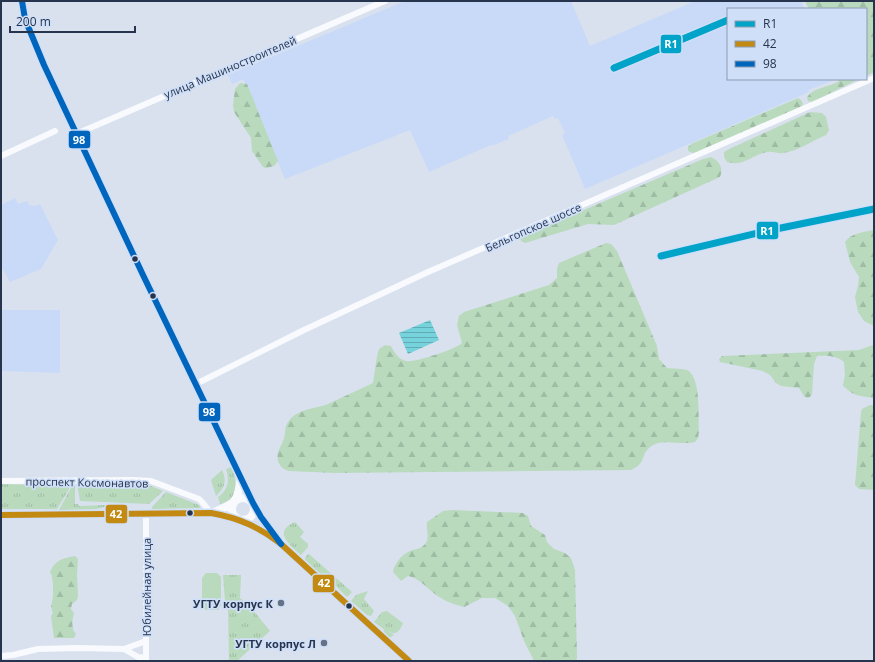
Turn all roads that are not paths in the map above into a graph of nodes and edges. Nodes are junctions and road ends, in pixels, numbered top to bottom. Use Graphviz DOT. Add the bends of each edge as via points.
graph roads {
  1 [pos="22,1"];
  2 [pos="385,1"];
  3 [pos="874,78"];
  4 [pos="55,131"];
  5 [pos="76,134"];
  6 [pos="1,156"];
  7 [pos="196,384"];
  8 [pos="241,478"];
  9 [pos="1,481"];
  10 [pos="235,502"];
  11 [pos="253,503"];
  12 [pos="146,513"];
  13 [pos="211,513"];
  14 [pos="1,515"];
  15 [pos="238,519"];
  16 [pos="281,544"];
  17 [pos="146,641"];
  18 [pos="124,649"];
  19 [pos="1,656"];
  20 [pos="146,659"];
  21 [pos="409,661"];
  1 -- 5 [label="main road" via="25,19 39,54"];
  2 -- 5 [label="street, улица Машиностроителей"];
  3 -- 7 [label="street, Бельгопское шоссе" via="428,272"];
  4 -- 6 [label="street"];
  5 -- 7 [label="main road"];
  7 -- 8 [label="main road"];
  8 -- 10 [label="main road"];
  8 -- 11 [label="main road"];
  9 -- 13 [label="street, проспект Космонавтов" via="151,481 202,502"];
  10 -- 11 [label="main road" via="244,498"];
  10 -- 13 [label="main road"];
  10 -- 15 [label="main road" via="232,510"];
  11 -- 15 [label="main road" via="255,510 252,517 246,520"];
  11 -- 16 [label="main road"];
  12 -- 13 [label="main road"];
  12 -- 14 [label="main road"];
  12 -- 17 [label="street, Юбилейная улица"];
  13 -- 15 [label="main road"];
  15 -- 16 [label="main road" via="261,530"];
  16 -- 21 [label="main road"];
  17 -- 18 [label="street"];
  17 -- 20 [label="street, Юбилейная улица"];
  18 -- 19 [label="street" via="38,649"];
  18 -- 20 [label="street"];
}
